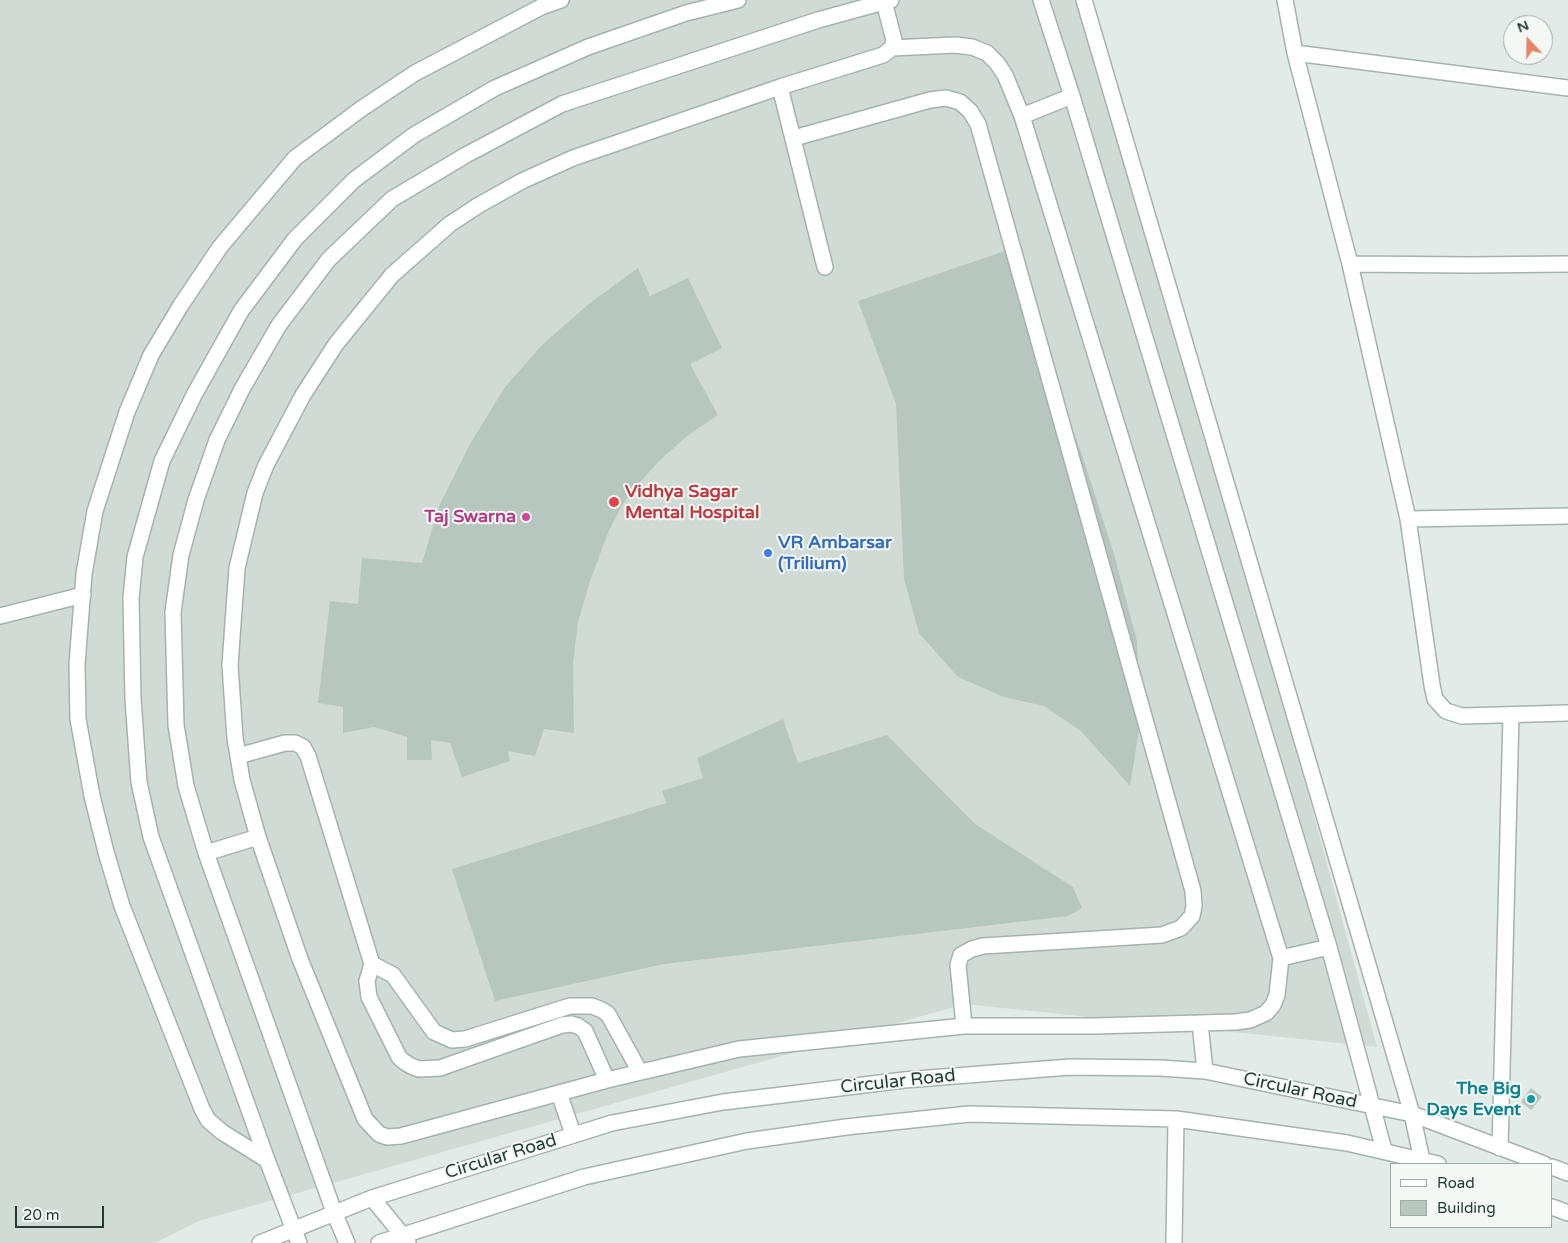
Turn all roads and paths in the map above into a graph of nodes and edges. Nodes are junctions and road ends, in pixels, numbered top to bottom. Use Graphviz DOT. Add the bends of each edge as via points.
graph roads {
  1 [pos="561,0"];
  2 [pos="738,0"];
  3 [pos="1041,0"];
  4 [pos="1084,0"];
  5 [pos="1286,0"];
  6 [pos="888,1"];
  7 [pos="892,48"];
  8 [pos="1295,53"];
  9 [pos="780,87"];
  10 [pos="1568,88"];
  11 [pos="1072,96"];
  12 [pos="1022,116"];
  13 [pos="794,138"];
  14 [pos="1350,264"];
  15 [pos="1568,264"];
  16 [pos="825,267"];
  17 [pos="1568,516"];
  18 [pos="1408,519"];
  19 [pos="82,595"];
  20 [pos="0,616"];
  21 [pos="1568,713"];
  22 [pos="1511,715"];
  23 [pos="238,756"];
  24 [pos="258,837"];
  25 [pos="206,853"];
  26 [pos="1329,947"];
  27 [pos="1281,958"];
  28 [pos="372,964"];
  29 [pos="1200,1023"];
  30 [pos="964,1026"];
  31 [pos="1205,1071"];
  32 [pos="640,1072"];
  33 [pos="607,1080"];
  34 [pos="559,1093"];
  35 [pos="1372,1106"];
  36 [pos="1412,1114"];
  37 [pos="1176,1119"];
  38 [pos="573,1134"];
  39 [pos="1500,1148"];
  40 [pos="1384,1150"];
  41 [pos="267,1160"];
  42 [pos="1422,1160"];
  43 [pos="1434,1163"];
  44 [pos="1541,1163"];
  45 [pos="1553,1167"];
  46 [pos="1568,1173"];
  47 [pos="372,1198"];
  48 [pos="1553,1207"];
  49 [pos="334,1212"];
  50 [pos="1568,1213"];
  51 [pos="296,1236"];
  52 [pos="406,1239"];
  53 [pos="260,1243"];
  54 [pos="346,1243"];
  55 [pos="379,1243"];
  56 [pos="1174,1243"];
  1 -- 19 [label="street" via="541,7 414,73 361,109 295,158 220,247 151,355 127,412 95,511"];
  2 -- 41 [label="street" via="686,13 588,47 495,88 414,135 354,180 295,239 241,311 162,461 135,557 131,598 139,782 151,837"];
  3 -- 11 [label="street"];
  4 -- 36 [label="street"];
  5 -- 8 [label="street"];
  6 -- 7 [label="street" via="894,40"];
  6 -- 25 [label="street" via="818,20 562,104 392,199 328,259 279,325 242,389 214,449 181,555 173,612 176,726 186,786"];
  7 -- 9 [label="street" via="883,56"];
  7 -- 12 [label="street" via="955,44 987,53 1005,75"];
  8 -- 10 [label="street"];
  8 -- 14 [label="street"];
  9 -- 13 [label="street"];
  9 -- 23 [label="street" via="573,158 522,181 450,224 392,274 362,310 302,396 270,457 252,501 237,568 230,665"];
  11 -- 12 [label="street"];
  11 -- 26 [label="street"];
  12 -- 27 [label="street"];
  13 -- 16 [label="street"];
  13 -- 30 [label="street" via="946,98 960,102 978,124 1193,891 1192,916 1182,928 1162,935 983,946 961,955 958,965"];
  14 -- 15 [label="street"];
  14 -- 18 [label="street"];
  17 -- 18 [label="street"];
  18 -- 22 [label="street" via="1435,699 1446,711 1462,716"];
  19 -- 20 [label="street"];
  19 -- 41 [label="street" via="77,664 78,719 92,796 122,906 208,1120"];
  21 -- 22 [label="street"];
  22 -- 39 [label="street"];
  23 -- 24 [label="street"];
  23 -- 28 [label="street" via="285,743 303,747"];
  24 -- 25 [label="street"];
  24 -- 34 [label="street" via="300,959 361,1110 379,1134 401,1136"];
  25 -- 49 [label="street"];
  26 -- 27 [label="street"];
  26 -- 35 [label="street"];
  27 -- 29 [label="street" via="1277,995 1266,1013 1250,1020"];
  28 -- 32 [label="street" via="393,975 434,1032 452,1040 465,1039 570,1006 597,1008 608,1014"];
  28 -- 33 [label="street" via="367,981 369,997 399,1057 411,1066 440,1068 571,1024 585,1031"];
  29 -- 30 [label="street"];
  29 -- 31 [label="street"];
  30 -- 32 [label="street" via="739,1049"];
  31 -- 35 [label="street, Circular Road"];
  31 -- 38 [label="street, Circular Road" via="1070,1066 904,1080 723,1102 638,1117"];
  32 -- 33 [label="street"];
  33 -- 34 [label="street"];
  34 -- 38 [label="street"];
  35 -- 36 [label="street, Circular Road"];
  35 -- 40 [label="street"];
  36 -- 39 [label="street, Circular Road"];
  36 -- 42 [label="street"];
  37 -- 40 [label="street"];
  37 -- 52 [label="street" via="969,1114 747,1140 584,1177"];
  37 -- 56 [label="street"];
  38 -- 47 [label="street, Circular Road"];
  39 -- 44 [label="street, Circular Road"];
  40 -- 42 [label="street"];
  41 -- 51 [label="street"];
  42 -- 43 [label="street"];
  45 -- 46 [label="street"];
  47 -- 49 [label="street, Circular Road"];
  47 -- 52 [label="street"];
  48 -- 50 [label="street"];
  49 -- 51 [label="street, Circular Road"];
  49 -- 54 [label="street"];
  51 -- 53 [label="street, Circular Road"];
  52 -- 55 [label="street"];
}
